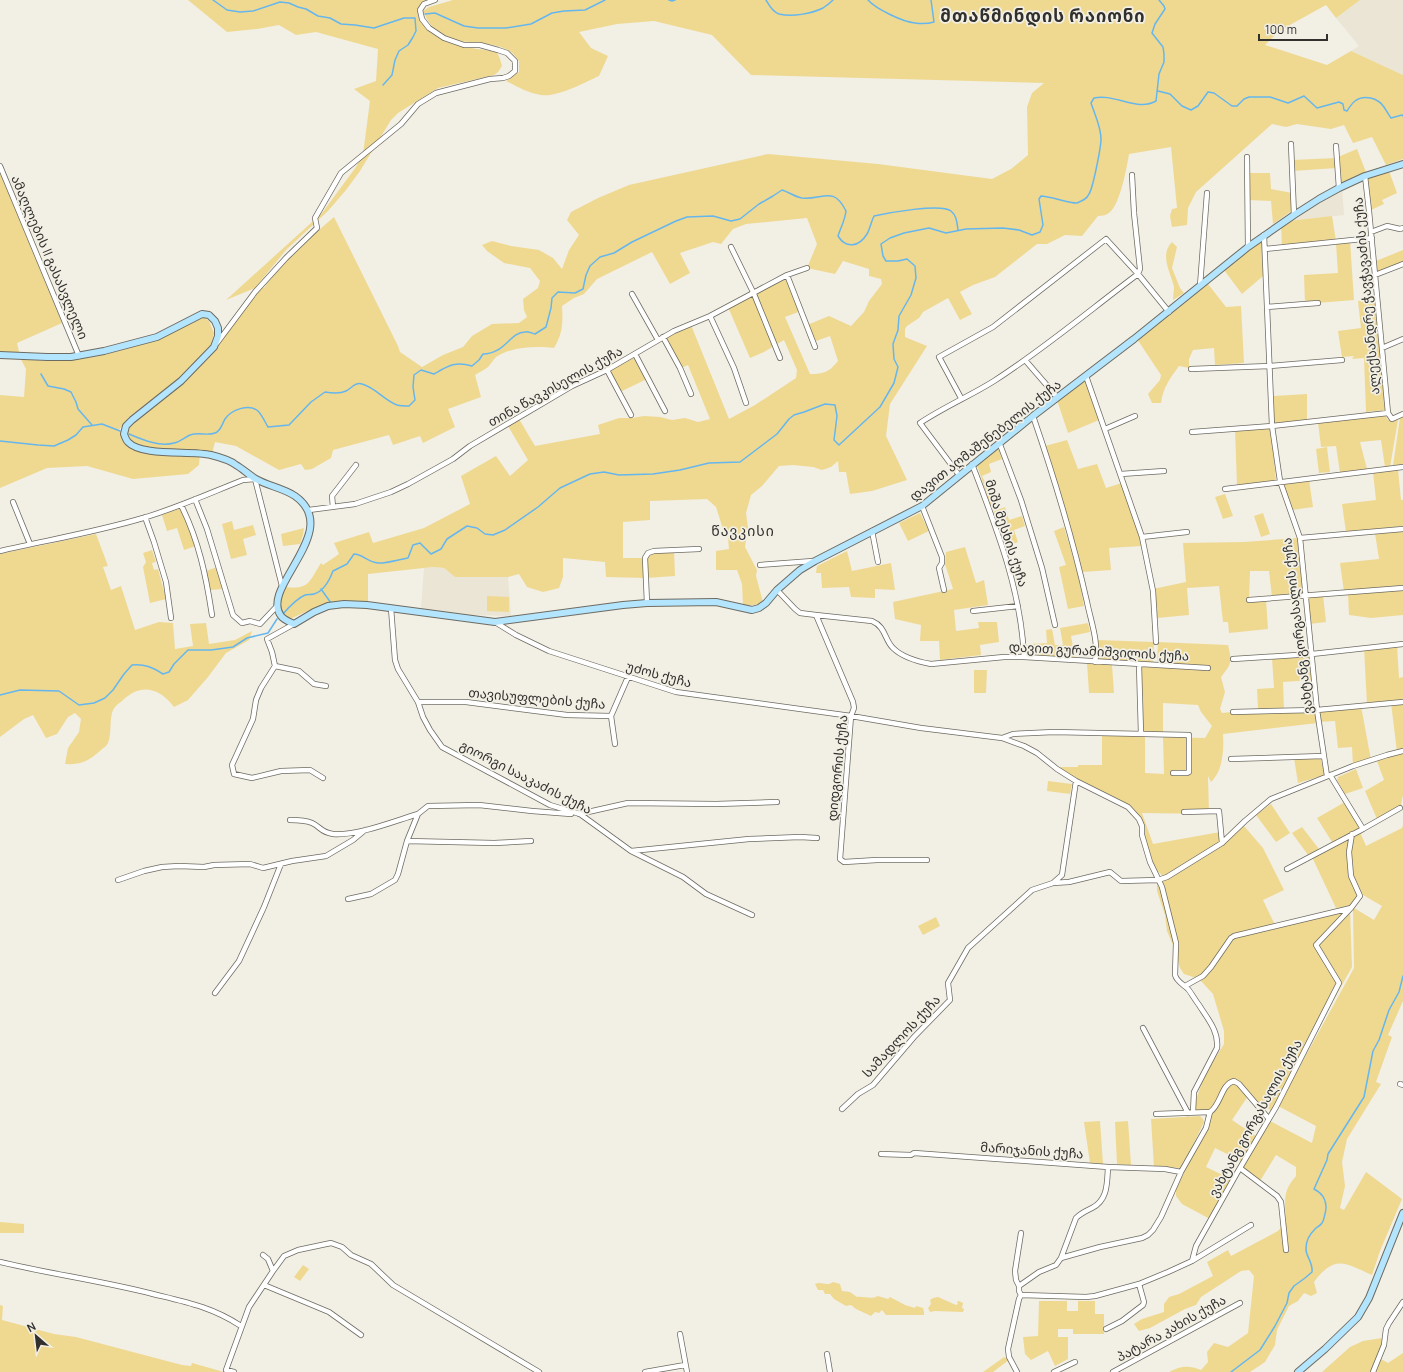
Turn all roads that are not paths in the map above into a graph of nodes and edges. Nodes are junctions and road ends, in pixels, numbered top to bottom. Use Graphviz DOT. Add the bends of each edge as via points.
graph roads {
  1 [pos="435,0"];
  2 [pos="1291,144"];
  3 [pos="1336,146"];
  4 [pos="1247,157"];
  5 [pos="1403,164"];
  6 [pos="0,166"];
  7 [pos="1132,175"];
  8 [pos="1364,176"];
  9 [pos="1339,188"];
  10 [pos="1206,193"];
  11 [pos="1294,215"];
  12 [pos="1403,228"];
  13 [pos="1371,232"];
  14 [pos="1264,235"];
  15 [pos="1372,238"];
  16 [pos="731,247"];
  17 [pos="1248,247"];
  18 [pos="1264,250"];
  19 [pos="1403,264"];
  20 [pos="807,268"];
  21 [pos="1138,274"];
  22 [pos="787,275"];
  23 [pos="1375,275"];
  24 [pos="1200,286"];
  25 [pos="632,294"];
  26 [pos="754,294"];
  27 [pos="1318,303"];
  28 [pos="1267,307"];
  29 [pos="1169,312"];
  30 [pos="710,316"];
  31 [pos="663,337"];
  32 [pos="1403,339"];
  33 [pos="658,340"];
  34 [pos="815,346"];
  35 [pos="214,347"];
  36 [pos="1382,348"];
  37 [pos="635,354"];
  38 [pos="0,355"];
  39 [pos="79,356"];
  40 [pos="780,358"];
  41 [pos="1025,360"];
  42 [pos="1342,360"];
  43 [pos="1270,366"];
  44 [pos="1191,369"];
  45 [pos="607,370"];
  46 [pos="1086,376"];
  47 [pos="691,394"];
  48 [pos="1057,397"];
  49 [pos="961,398"];
  50 [pos="746,403"];
  51 [pos="665,411"];
  52 [pos="1388,413"];
  53 [pos="1403,414"];
  54 [pos="631,415"];
  55 [pos="1033,416"];
  56 [pos="1135,416"];
  57 [pos="1272,426"];
  58 [pos="1105,429"];
  59 [pos="1192,432"];
  60 [pos="999,442"];
  61 [pos="972,464"];
  62 [pos="356,465"];
  63 [pos="1403,467"];
  64 [pos="1164,471"];
  65 [pos="1121,474"];
  66 [pos="960,475"];
  67 [pos="255,479"];
  68 [pos="1280,482"];
  69 [pos="1226,489"];
  70 [pos="195,499"];
  71 [pos="13,502"];
  72 [pos="181,505"];
  73 [pos="922,506"];
  74 [pos="333,507"];
  75 [pos="309,510"];
  76 [pos="145,517"];
  77 [pos="1403,529"];
  78 [pos="872,531"];
  79 [pos="1187,532"];
  80 [pos="1142,537"];
  81 [pos="1300,538"];
  82 [pos="30,544"];
  83 [pos="699,549"];
  84 [pos="0,551"];
  85 [pos="815,561"];
  86 [pos="878,562"];
  87 [pos="760,565"];
  88 [pos="282,586"];
  89 [pos="1403,588"];
  90 [pos="777,590"];
  91 [pos="944,590"];
  92 [pos="1306,596"];
  93 [pos="1249,600"];
  94 [pos="647,604"];
  95 [pos="278,606"];
  96 [pos="1018,606"];
  97 [pos="391,608"];
  98 [pos="972,611"];
  99 [pos="212,615"];
  100 [pos="816,615"];
  101 [pos="171,618"];
  102 [pos="495,622"];
  103 [pos="294,624"];
  104 [pos="1056,625"];
  105 [pos="1156,642"];
  106 [pos="1403,644"];
  107 [pos="1312,654"];
  108 [pos="1024,657"];
  109 [pos="1233,659"];
  110 [pos="1095,662"];
  111 [pos="1139,665"];
  112 [pos="275,666"];
  113 [pos="1208,668"];
  114 [pos="628,677"];
  115 [pos="326,686"];
  116 [pos="418,702"];
  117 [pos="1403,702"];
  118 [pos="1317,710"];
  119 [pos="1233,712"];
  120 [pos="611,716"];
  121 [pos="851,716"];
  122 [pos="1141,734"];
  123 [pos="1002,738"];
  124 [pos="616,744"];
  125 [pos="1403,751"];
  126 [pos="1323,756"];
  127 [pos="1231,759"];
  128 [pos="1173,773"];
  129 [pos="1328,776"];
  130 [pos="323,778"];
  131 [pos="1076,781"];
  132 [pos="777,802"];
  133 [pos="1400,808"];
  134 [pos="1184,812"];
  135 [pos="418,814"];
  136 [pos="580,814"];
  137 [pos="290,820"];
  138 [pos="1363,829"];
  139 [pos="365,830"];
  140 [pos="1352,834"];
  141 [pos="816,838"];
  142 [pos="531,840"];
  143 [pos="407,841"];
  144 [pos="1222,842"];
  145 [pos="631,851"];
  146 [pos="926,860"];
  147 [pos="281,864"];
  148 [pos="1287,869"];
  149 [pos="118,880"];
  150 [pos="1158,880"];
  151 [pos="1053,882"];
  152 [pos="348,898"];
  153 [pos="1350,908"];
  154 [pos="752,915"];
  155 [pos="1185,986"];
  156 [pos="215,993"];
  157 [pos="1143,1028"];
  158 [pos="842,1109"];
  159 [pos="1188,1112"];
  160 [pos="1193,1112"];
  161 [pos="1210,1112"];
  162 [pos="1156,1114"];
  163 [pos="1269,1119"];
  164 [pos="881,1154"];
  165 [pos="1108,1167"];
  166 [pos="1240,1168"];
  167 [pos="1181,1172"];
  168 [pos="1403,1213"];
  169 [pos="1251,1225"];
  170 [pos="1021,1233"];
  171 [pos="1286,1250"];
  172 [pos="263,1255"];
  173 [pos="1061,1258"];
  174 [pos="1192,1261"];
  175 [pos="0,1262"];
  176 [pos="274,1271"];
  177 [pos="1139,1284"];
  178 [pos="264,1285"];
  179 [pos="1019,1286"];
  180 [pos="1021,1295"];
  181 [pos="1403,1302"];
  182 [pos="1240,1303"];
  183 [pos="241,1326"];
  184 [pos="1106,1329"];
  185 [pos="680,1334"];
  186 [pos="361,1335"];
  187 [pos="827,1354"];
  188 [pos="1075,1362"];
  189 [pos="685,1365"];
  190 [pos="234,1372"];
  191 [pos="539,1372"];
  192 [pos="645,1372"];
  193 [pos="686,1372"];
  194 [pos="830,1372"];
  195 [pos="1017,1372"];
  196 [pos="1054,1372"];
  197 [pos="1114,1372"];
  198 [pos="1298,1372"];
  199 [pos="1373,1372"];
  1 -- 35 [label="street" via="424,4 420,10 429,28 444,38 464,45 480,45 507,53 514,61 515,70 503,78 436,93 418,104 401,124 341,173 315,218 317,228 249,300"];
  2 -- 11 [label="street"];
  3 -- 9 [label="street"];
  4 -- 17 [label="street"];
  5 -- 8 [label="street, დავით აღმაშენებელის ქუჩა"];
  6 -- 39 [label="street, ამაღლების II გასასვლელი"];
  7 -- 21 [label="street" via="1140,269"];
  8 -- 9 [label="street, დავით აღმაშენებელის ქუჩა"];
  8 -- 13 [label="street, ალექსანდრე ჭავჭავაძის ქუჩა"];
  9 -- 11 [label="street, დავით აღმაშენებელის ქუჩა"];
  10 -- 24 [label="street"];
  11 -- 14 [label="street, დავით აღმაშენებელის ქუჩა"];
  12 -- 13 [label="street" via="1387,226"];
  13 -- 15 [label="street, ალექსანდრე ჭავჭავაძის ქუჩა"];
  14 -- 17 [label="street, დავით აღმაშენებელის ქუჩა"];
  14 -- 18 [label="street, ვახტანგ გორგასალის ქუჩა"];
  15 -- 18 [label="street"];
  15 -- 23 [label="street, ალექსანდრე ჭავჭავაძის ქუჩა"];
  16 -- 26 [label="street"];
  17 -- 24 [label="street, დავით აღმაშენებელის ქუჩა"];
  18 -- 28 [label="street, ვახტანგ გორგასალის ქუჩა"];
  19 -- 23 [label="street"];
  20 -- 22 [label="street, თინა წავკისელის ქუჩა"];
  21 -- 29 [label="street"];
  21 -- 41 [label="street"];
  21 -- 49 [label="street" via="1106,239 994,327 939,356"];
  22 -- 26 [label="street, თინა წავკისელის ქუჩა"];
  22 -- 34 [label="street"];
  23 -- 36 [label="street, ალექსანდრე ჭავჭავაძის ქუჩა"];
  24 -- 29 [label="street, დავით აღმაშენებელის ქუჩა"];
  25 -- 33 [label="street"];
  26 -- 30 [label="street, თინა წავკისელის ქუჩა"];
  26 -- 40 [label="street"];
  27 -- 28 [label="street"];
  28 -- 43 [label="street, ვახტანგ გორგასალის ქუჩა"];
  29 -- 46 [label="street, დავით აღმაშენებელის ქუჩა"];
  30 -- 31 [label="street, თინა წავკისელის ქუჩა"];
  30 -- 50 [label="street" via="734,368"];
  31 -- 33 [label="street, თინა წავკისელის ქუჩა"];
  31 -- 47 [label="street"];
  32 -- 36 [label="street"];
  33 -- 37 [label="street, თინა წავკისელის ქუჩა"];
  35 -- 39 [label="street" via="218,328 209,315 202,314 157,337"];
  35 -- 67 [label="street" via="181,382 132,420 126,426 124,434 127,442 140,449 212,455 234,463"];
  36 -- 52 [label="street, ალექსანდრე ჭავჭავაძის ქუჩა"];
  37 -- 45 [label="street, თინა წავკისელის ქუჩა"];
  37 -- 51 [label="street"];
  38 -- 39 [label="street"];
  41 -- 48 [label="street"];
  41 -- 49 [label="street"];
  42 -- 43 [label="street"];
  43 -- 44 [label="street"];
  43 -- 57 [label="street, ვახტანგ გორგასალის ქუჩა"];
  45 -- 54 [label="street"];
  45 -- 74 [label="street, თინა წავკისელის ქუჩა" via="545,401 408,484 355,504"];
  46 -- 48 [label="street, დავით აღმაშენებელის ქუჩა"];
  46 -- 58 [label="street"];
  48 -- 55 [label="street, დავით აღმაშენებელის ქუჩა"];
  49 -- 66 [label="street" via="920,423"];
  52 -- 53 [label="street" via="1392,419"];
  52 -- 57 [label="street"];
  55 -- 60 [label="street, დავით აღმაშენებელის ქუჩა"];
  55 -- 110 [label="street" via="1080,573 1096,640"];
  56 -- 58 [label="street"];
  57 -- 59 [label="street"];
  57 -- 68 [label="street, ვახტანგ გორგასალის ქუჩა"];
  58 -- 65 [label="street"];
  60 -- 61 [label="street, დავით აღმაშენებელის ქუჩა"];
  60 -- 104 [label="street" via="1021,500"];
  61 -- 66 [label="street, დავით აღმაშენებელის ქუჩა"];
  61 -- 96 [label="street, მიშა მესხის ქუჩა" via="1010,570"];
  62 -- 74 [label="street" via="332,496"];
  63 -- 68 [label="street"];
  64 -- 65 [label="street"];
  65 -- 80 [label="street"];
  66 -- 73 [label="street, დავით აღმაშენებელის ქუჩა"];
  67 -- 70 [label="street" via="243,480"];
  67 -- 75 [label="street" via="288,492"];
  67 -- 88 [label="street"];
  68 -- 69 [label="street"];
  68 -- 81 [label="street, ვახტანგ გორგასალის ქუჩა"];
  70 -- 72 [label="street"];
  70 -- 95 [label="street" via="207,529 233,615 242,622 260,624"];
  71 -- 82 [label="street"];
  72 -- 76 [label="street"];
  72 -- 99 [label="street" via="199,547"];
  73 -- 78 [label="street, დავით აღმაშენებელის ქუჩა"];
  73 -- 91 [label="street" via="942,557 939,568"];
  74 -- 75 [label="street, თინა წავკისელის ქუჩა"];
  75 -- 88 [label="street" via="310,527 303,550"];
  76 -- 82 [label="street"];
  76 -- 101 [label="street" via="166,582"];
  77 -- 81 [label="street"];
  78 -- 85 [label="street, დავით აღმაშენებელის ქუჩა"];
  78 -- 86 [label="street"];
  79 -- 80 [label="street"];
  80 -- 105 [label="street" via="1153,591"];
  81 -- 92 [label="street, ვახტანგ გორგასალის ქუჩა"];
  82 -- 84 [label="street"];
  83 -- 94 [label="street" via="648,553 645,558"];
  85 -- 87 [label="street"];
  85 -- 90 [label="street, დავით აღმაშენებელის ქუჩა"];
  88 -- 95 [label="street"];
  89 -- 92 [label="street"];
  90 -- 94 [label="street, დავით აღმაშენებელის ქუჩა" via="763,606 752,610 716,602"];
  90 -- 100 [label="street" via="800,613"];
  92 -- 93 [label="street"];
  92 -- 107 [label="street, ვახტანგ გორგასალის ქუჩა"];
  94 -- 102 [label="street, დავით აღმაშენებელის ქუჩა"];
  95 -- 103 [label="street" via="281,616"];
  96 -- 98 [label="street"];
  96 -- 108 [label="street, მიშა მესხის ქუჩა"];
  97 -- 102 [label="street, დავით აღმაშენებელის ქუჩა"];
  97 -- 103 [label="street, დავით აღმაშენებელის ქუჩა" via="344,604 328,606"];
  97 -- 116 [label="street, გიორგი სააკაძის ქუჩა" via="395,660"];
  100 -- 108 [label="street, დავით გურამიშვილის ქუჩა" via="865,620 878,624 899,653 931,664"];
  100 -- 121 [label="street, დიდგორის ქუჩა" via="853,702"];
  102 -- 114 [label="street, უძოს ქუჩა" via="548,651"];
  103 -- 112 [label="street" via="267,639"];
  106 -- 107 [label="street"];
  107 -- 109 [label="street"];
  107 -- 118 [label="street, ვახტანგ გორგასალის ქუჩა"];
  108 -- 110 [label="street, დავით გურამიშვილის ქუჩა"];
  110 -- 111 [label="street, დავით გურამიშვილის ქუჩა"];
  111 -- 113 [label="street, დავით გურამიშვილის ქუჩა"];
  111 -- 122 [label="street"];
  112 -- 115 [label="street" via="299,671 314,684"];
  112 -- 130 [label="street" via="256,700 253,720 232,765 234,774 252,778 281,771 310,770"];
  114 -- 120 [label="street, თავისუფლების ქუჩა"];
  114 -- 121 [label="street, უძოს ქუჩა" via="676,692"];
  116 -- 120 [label="street, თავისუფლების ქუჩა" via="466,702 567,715"];
  116 -- 136 [label="street, გიორგი სააკაძის ქუჩა" via="430,730 442,746 550,804"];
  117 -- 118 [label="street"];
  118 -- 119 [label="street"];
  118 -- 126 [label="street, ვახტანგ გორგასალის ქუჩა"];
  120 -- 124 [label="street"];
  121 -- 123 [label="street, უძოს ქუჩა"];
  121 -- 146 [label="street, დიდგორის ქუჩა" via="840,859 844,862"];
  122 -- 123 [label="street" via="1054,732 1013,734"];
  122 -- 128 [label="street" via="1190,735 1189,772"];
  123 -- 131 [label="street" via="1037,753"];
  125 -- 129 [label="street"];
  126 -- 127 [label="street"];
  126 -- 129 [label="street, ვახტანგ გორგასალის ქუჩა"];
  129 -- 138 [label="street, ვახტანგ გორგასალის ქუჩა"];
  129 -- 144 [label="street" via="1271,799 1244,820"];
  131 -- 150 [label="street" via="1128,807 1140,819 1142,835"];
  131 -- 151 [label="street" via="1062,875"];
  132 -- 136 [label="street" via="628,803"];
  133 -- 138 [label="street"];
  134 -- 144 [label="street" via="1219,811"];
  135 -- 136 [label="street" via="428,806 479,805"];
  135 -- 139 [label="street"];
  135 -- 143 [label="street"];
  136 -- 145 [label="street, გიორგი სააკაძის ქუჩა"];
  137 -- 139 [label="street" via="312,823 323,832 334,834"];
  138 -- 140 [label="street"];
  139 -- 147 [label="street" via="326,856"];
  140 -- 148 [label="street"];
  140 -- 153 [label="street" via="1349,852 1351,876 1360,894"];
  141 -- 145 [label="street" via="749,839"];
  142 -- 143 [label="street" via="494,843"];
  143 -- 152 [label="street" via="395,880 371,894"];
  144 -- 150 [label="street"];
  145 -- 154 [label="street, გიორგი სააკაძის ქუჩა" via="683,877 706,894"];
  147 -- 149 [label="street" via="263,868 250,864 162,867"];
  147 -- 156 [label="street" via="239,961"];
  150 -- 151 [label="street, სამადლოს ქუჩა" via="1121,881 1110,872 1064,883"];
  150 -- 155 [label="street" via="1176,943 1175,976"];
  151 -- 158 [label="street, სამადლოს ქუჩა" via="1032,890 968,948 948,983 950,1000 873,1085 858,1094"];
  153 -- 155 [label="street" via="1234,936 1203,976"];
  153 -- 163 [label="street, ვახტანგ გორგასალის ქუჩა" via="1316,944 1339,982"];
  155 -- 160 [label="street" via="1208,1016 1217,1044 1194,1092"];
  157 -- 159 [label="street"];
  159 -- 160 [label="street"];
  159 -- 162 [label="street"];
  160 -- 161 [label="street"];
  161 -- 163 [label="street" via="1228,1083 1234,1081 1240,1084"];
  161 -- 167 [label="street" via="1206,1128"];
  163 -- 166 [label="street, ვახტანგ გორგასალის ქუჩა"];
  164 -- 165 [label="street, მარიჯანის ქუჩა" via="914,1153"];
  165 -- 167 [label="street, მარიჯანის ქუჩა"];
  165 -- 173 [label="street" via="1105,1196 1093,1208 1076,1218"];
  166 -- 171 [label="street" via="1277,1196 1281,1202"];
  166 -- 174 [label="street, ვახტანგ გორგასალის ქუჩა" via="1196,1246"];
  167 -- 173 [label="street" via="1161,1217 1148,1235"];
  168 -- 198 [label="street" via="1369,1298 1358,1317"];
  169 -- 174 [label="street"];
  170 -- 179 [label="street" via="1014,1271"];
  172 -- 176 [label="street" via="268,1258"];
  173 -- 179 [label="street" via="1056,1265 1039,1272"];
  174 -- 177 [label="street"];
  175 -- 183 [label="street" via="110,1283 197,1304 218,1312"];
  176 -- 178 [label="street"];
  176 -- 191 [label="street" via="284,1256 298,1250 331,1243 342,1247 371,1264 393,1285"];
  177 -- 180 [label="street" via="1095,1296"];
  177 -- 184 [label="street" via="1143,1305"];
  178 -- 183 [label="street" via="249,1307"];
  178 -- 186 [label="street" via="329,1312"];
  179 -- 180 [label="street"];
  180 -- 195 [label="street" via="1008,1349"];
  181 -- 199 [label="street" via="1386,1329 1384,1345"];
  182 -- 197 [label="street, პატარა კახის ქუჩა"];
  183 -- 190 [label="street" via="226,1370"];
  185 -- 189 [label="street"];
  187 -- 194 [label="street"];
  188 -- 196 [label="street"];
  189 -- 192 [label="street"];
  189 -- 193 [label="street"];
}
